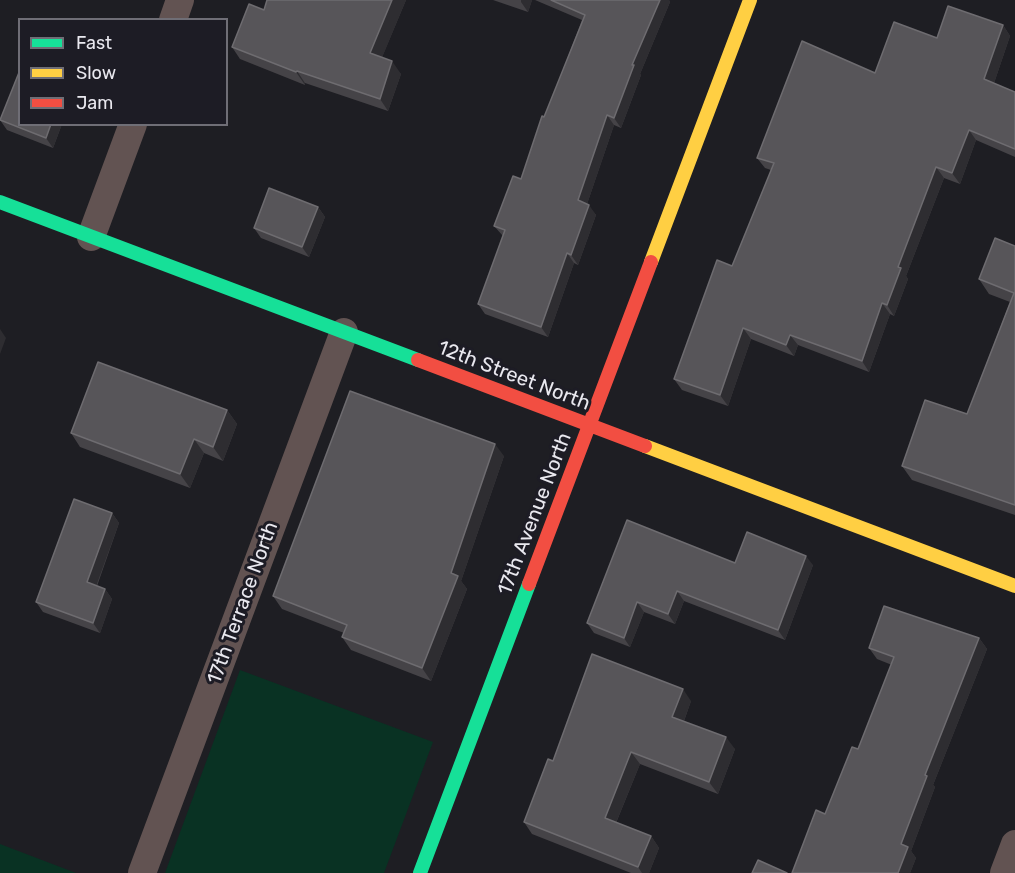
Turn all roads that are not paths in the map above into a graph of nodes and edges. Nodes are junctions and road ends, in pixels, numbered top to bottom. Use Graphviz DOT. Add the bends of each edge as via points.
graph roads {
  1 [pos="180,0"];
  2 [pos="750,0"];
  3 [pos="173,18"];
  4 [pos="132,126"];
  5 [pos="0,202"];
  6 [pos="91,237"];
  7 [pos="344,332"];
  8 [pos="590,425"];
  9 [pos="1015,586"];
  10 [pos="1015,844"];
  11 [pos="142,873"];
  12 [pos="420,873"];
  13 [pos="1004,873"];
  1 -- 3 [label="street"];
  2 -- 8 [label="street, 17th Avenue North"];
  4 -- 6 [label="street"];
  5 -- 6 [label="street, 12th Street North"];
  6 -- 7 [label="street, 12th Street North"];
  7 -- 8 [label="street, 12th Street North"];
  7 -- 11 [label="street, 17th Terrace North"];
  8 -- 9 [label="street, 12th Street North"];
  8 -- 12 [label="street, 17th Avenue North"];
  10 -- 13 [label="street"];
}
